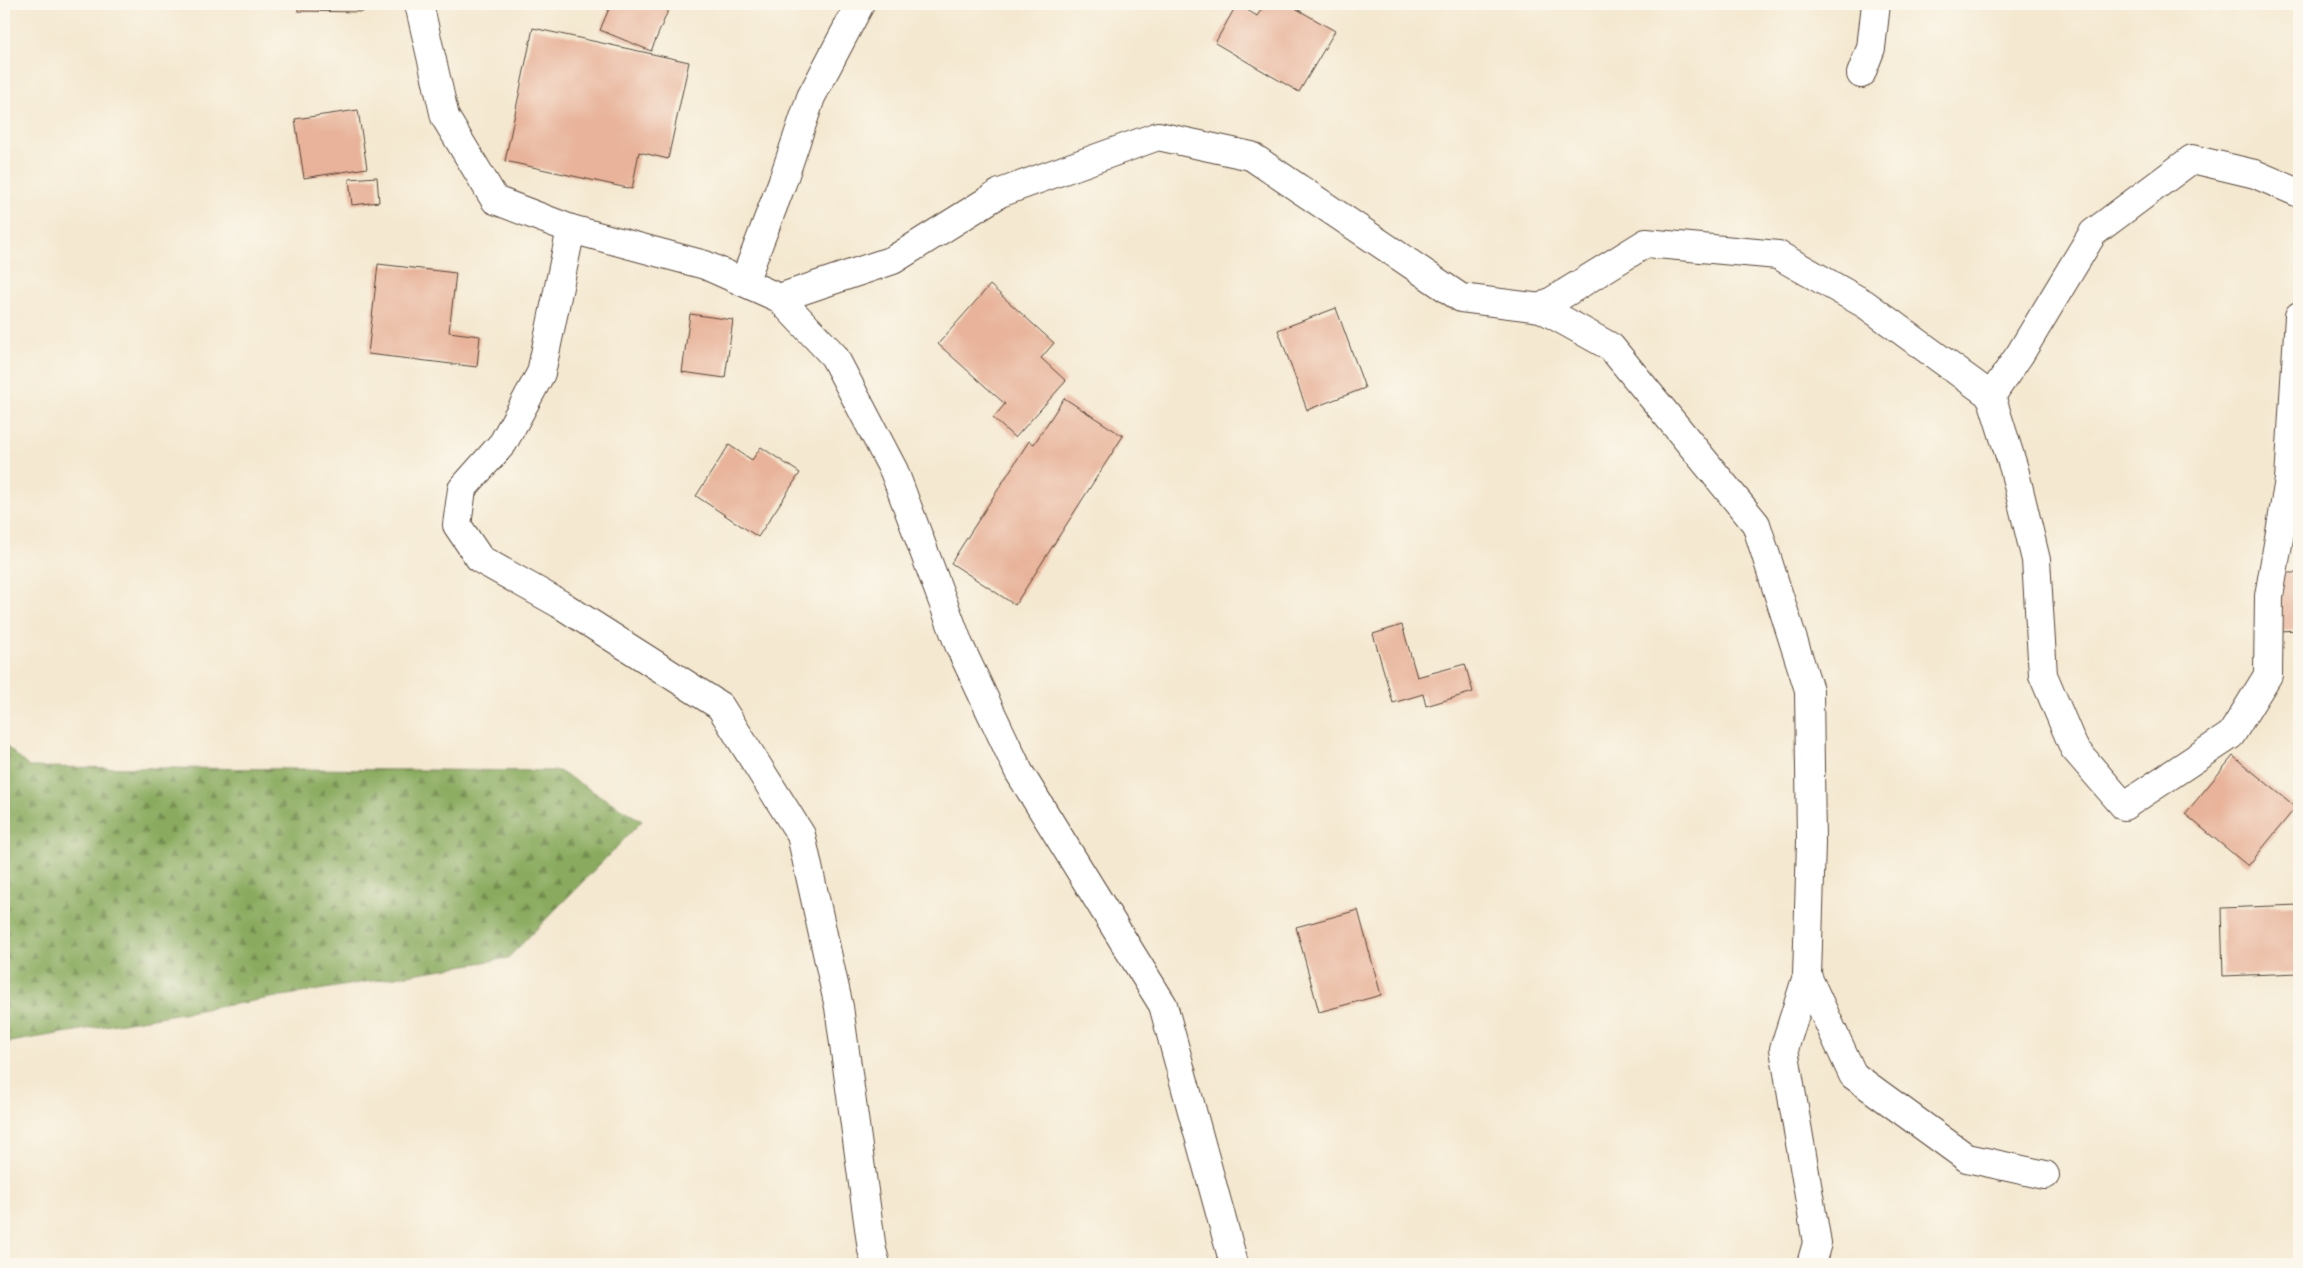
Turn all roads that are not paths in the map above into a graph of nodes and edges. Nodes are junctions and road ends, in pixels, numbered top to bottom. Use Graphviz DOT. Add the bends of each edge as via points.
graph roads {
  1 [pos="419,4"];
  2 [pos="860,4"];
  3 [pos="1876,4"];
  4 [pos="1861,74"];
  5 [pos="2299,193"];
  6 [pos="571,229"];
  7 [pos="744,282"];
  8 [pos="779,298"];
  9 [pos="1541,308"];
  10 [pos="2299,316"];
  11 [pos="1992,396"];
  12 [pos="1807,976"];
  13 [pos="2045,1175"];
  14 [pos="876,1264"];
  15 [pos="1234,1264"];
  16 [pos="1811,1264"];
  1 -- 6 [label="street" via="445,116 494,200"];
  2 -- 7 [label="street" via="811,97"];
  3 -- 4 [label="street" via="1871,48"];
  5 -- 11 [label="street" via="2255,174 2192,159 2093,233"];
  6 -- 7 [label="street" via="705,265"];
  6 -- 14 [label="street" via="541,373 503,443 462,489 457,524 480,559 560,604 720,706 801,835 839,1007"];
  7 -- 8 [label="street"];
  8 -- 9 [label="street" via="893,260 1000,193 1158,136 1251,156 1461,298"];
  8 -- 15 [label="street" via="834,356 894,471 959,645 1019,772 1163,1005"];
  9 -- 11 [label="street" via="1646,243 1778,255 1865,304"];
  9 -- 12 [label="street" via="1610,346 1756,524 1810,690 1811,842"];
  10 -- 11 [label="street" via="2289,480 2269,596 2268,675 2231,735 2124,806 2074,748 2043,675 2036,560"];
  12 -- 13 [label="street" via="1853,1074 1967,1158"];
  12 -- 16 [label="street" via="1784,1049 1816,1243"];
}
